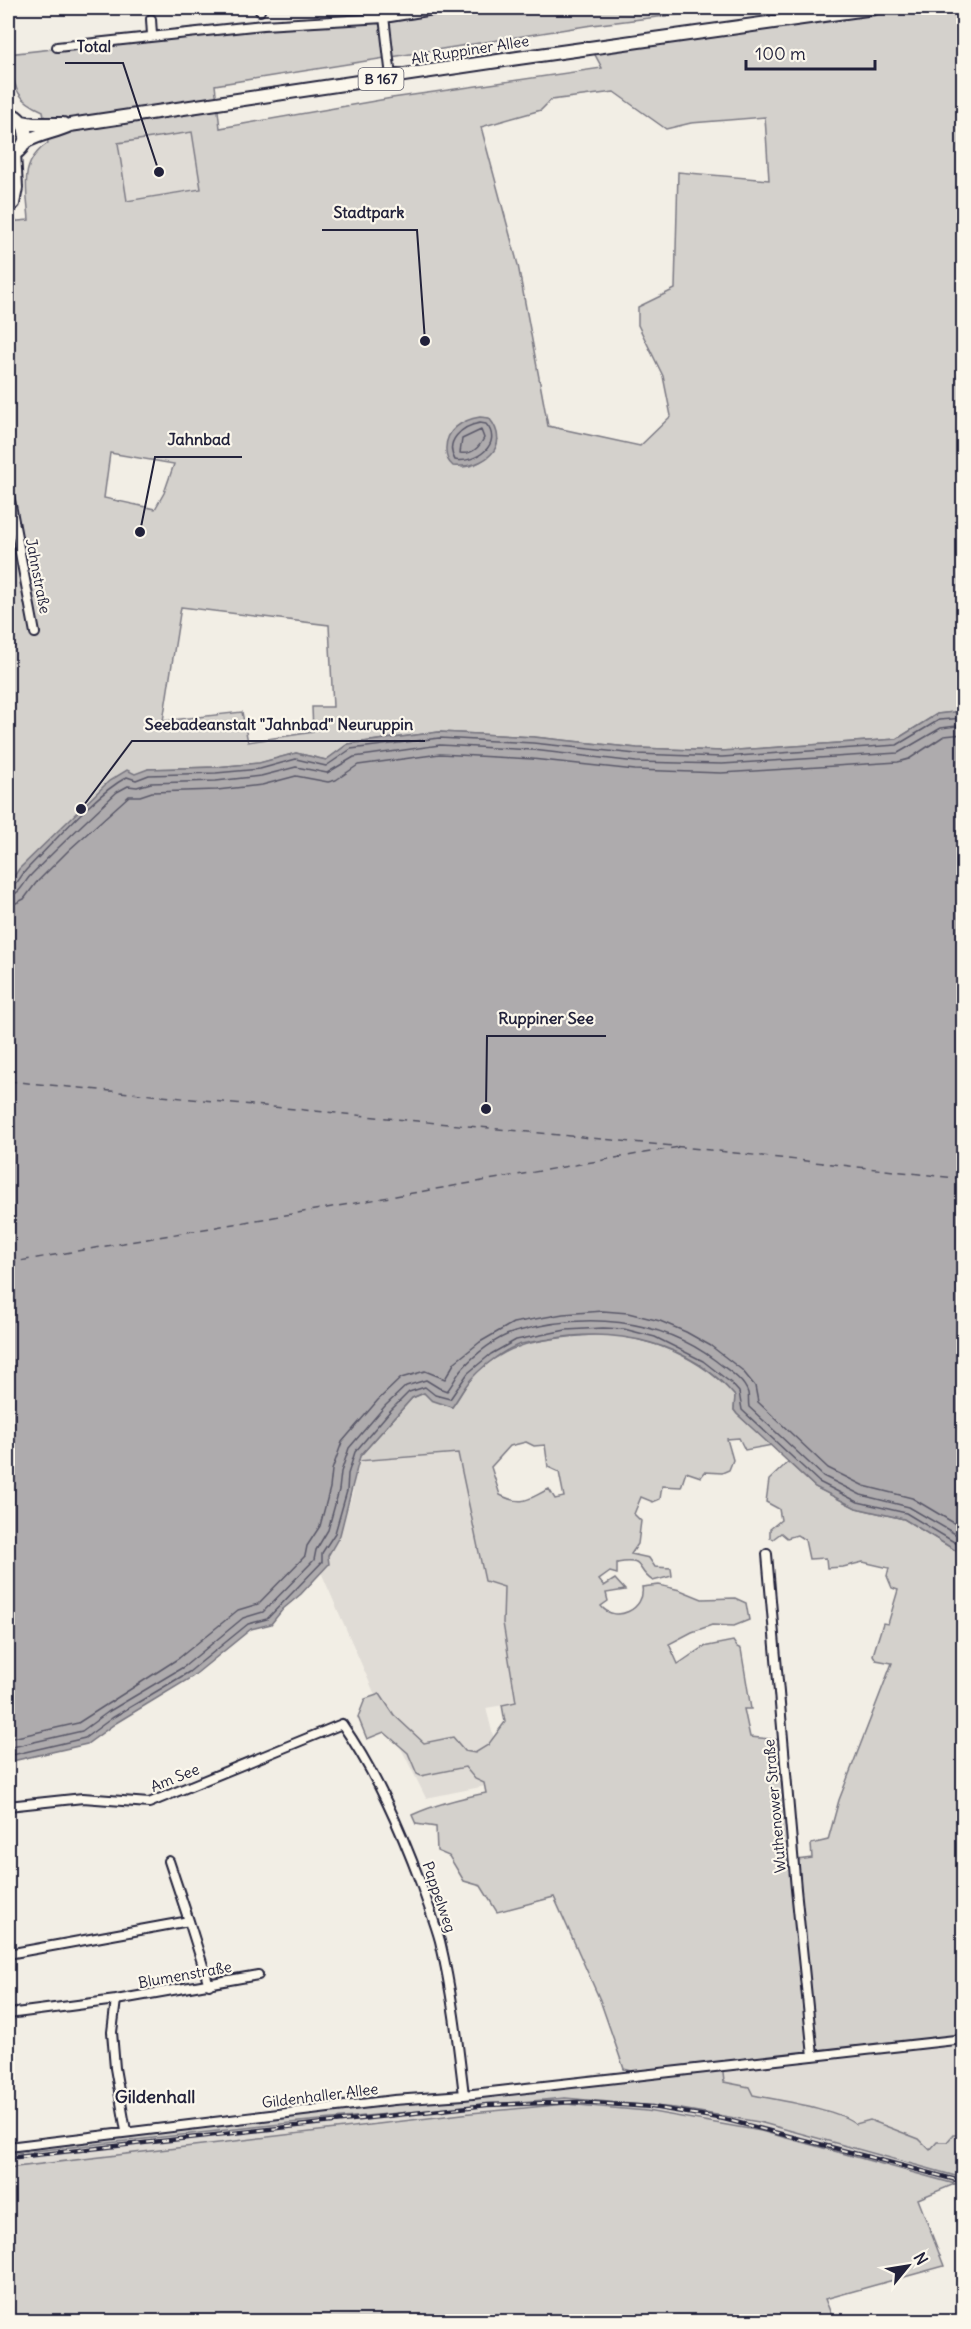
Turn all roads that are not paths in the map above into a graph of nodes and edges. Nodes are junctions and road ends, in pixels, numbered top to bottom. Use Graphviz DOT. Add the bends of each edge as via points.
graph roads {
  1 [pos="383,8"];
  2 [pos="446,8"];
  3 [pos="874,8"];
  4 [pos="384,18"];
  5 [pos="151,19"];
  6 [pos="152,35"];
  7 [pos="57,47"];
  8 [pos="391,77"];
  9 [pos="8,113"];
  10 [pos="22,122"];
  11 [pos="70,125"];
  12 [pos="25,142"];
  13 [pos="12,154"];
  14 [pos="8,175"];
  15 [pos="15,199"];
  16 [pos="8,210"];
  17 [pos="8,489"];
  18 [pos="35,633"];
  19 [pos="767,1554"];
  20 [pos="342,1724"];
  21 [pos="8,1806"];
  22 [pos="169,1861"];
  23 [pos="189,1921"];
  24 [pos="8,1954"];
  25 [pos="258,1975"];
  26 [pos="209,1984"];
  27 [pos="116,2000"];
  28 [pos="8,2013"];
  29 [pos="963,2039"];
  30 [pos="813,2056"];
  31 [pos="464,2096"];
  32 [pos="126,2131"];
  33 [pos="8,2147"];
  1 -- 4 [label="street"];
  2 -- 4 [label="street"];
  3 -- 8 [label="main road, Alt Ruppiner Allee / B 167"];
  4 -- 6 [label="street"];
  4 -- 8 [label="street"];
  5 -- 6 [label="street"];
  6 -- 7 [label="street"];
  8 -- 11 [label="main road, Alt Ruppiner Allee / B 167"];
  9 -- 10 [label="main road"];
  10 -- 11 [label="main road, Alt Ruppiner Allee / B 167"];
  10 -- 12 [label="main road"];
  11 -- 12 [label="main road, Alt Ruppiner Allee / B 167"];
  12 -- 13 [label="main road"];
  13 -- 15 [label="street" via="18,188"];
  14 -- 15 [label="street"];
  15 -- 16 [label="street"];
  17 -- 18 [label="street, Jahnstraße"];
  19 -- 30 [label="street, Wuthenower Straße"];
  20 -- 21 [label="street, Am See" via="149,1803 83,1798"];
  20 -- 31 [label="street, Pappelweg" via="389,1808 434,1922 455,2022"];
  22 -- 23 [label="street"];
  23 -- 24 [label="street"];
  23 -- 26 [label="street"];
  25 -- 26 [label="street, Blumenstraße"];
  26 -- 27 [label="street, Blumenstraße"];
  27 -- 28 [label="street, Blumenstraße"];
  27 -- 32 [label="street" via="112,2032"];
  29 -- 30 [label="street"];
  30 -- 31 [label="street, Gildenhaller Allee"];
  31 -- 32 [label="street, Gildenhaller Allee" via="394,2100"];
  32 -- 33 [label="street, Gildenhaller Allee"];
}
